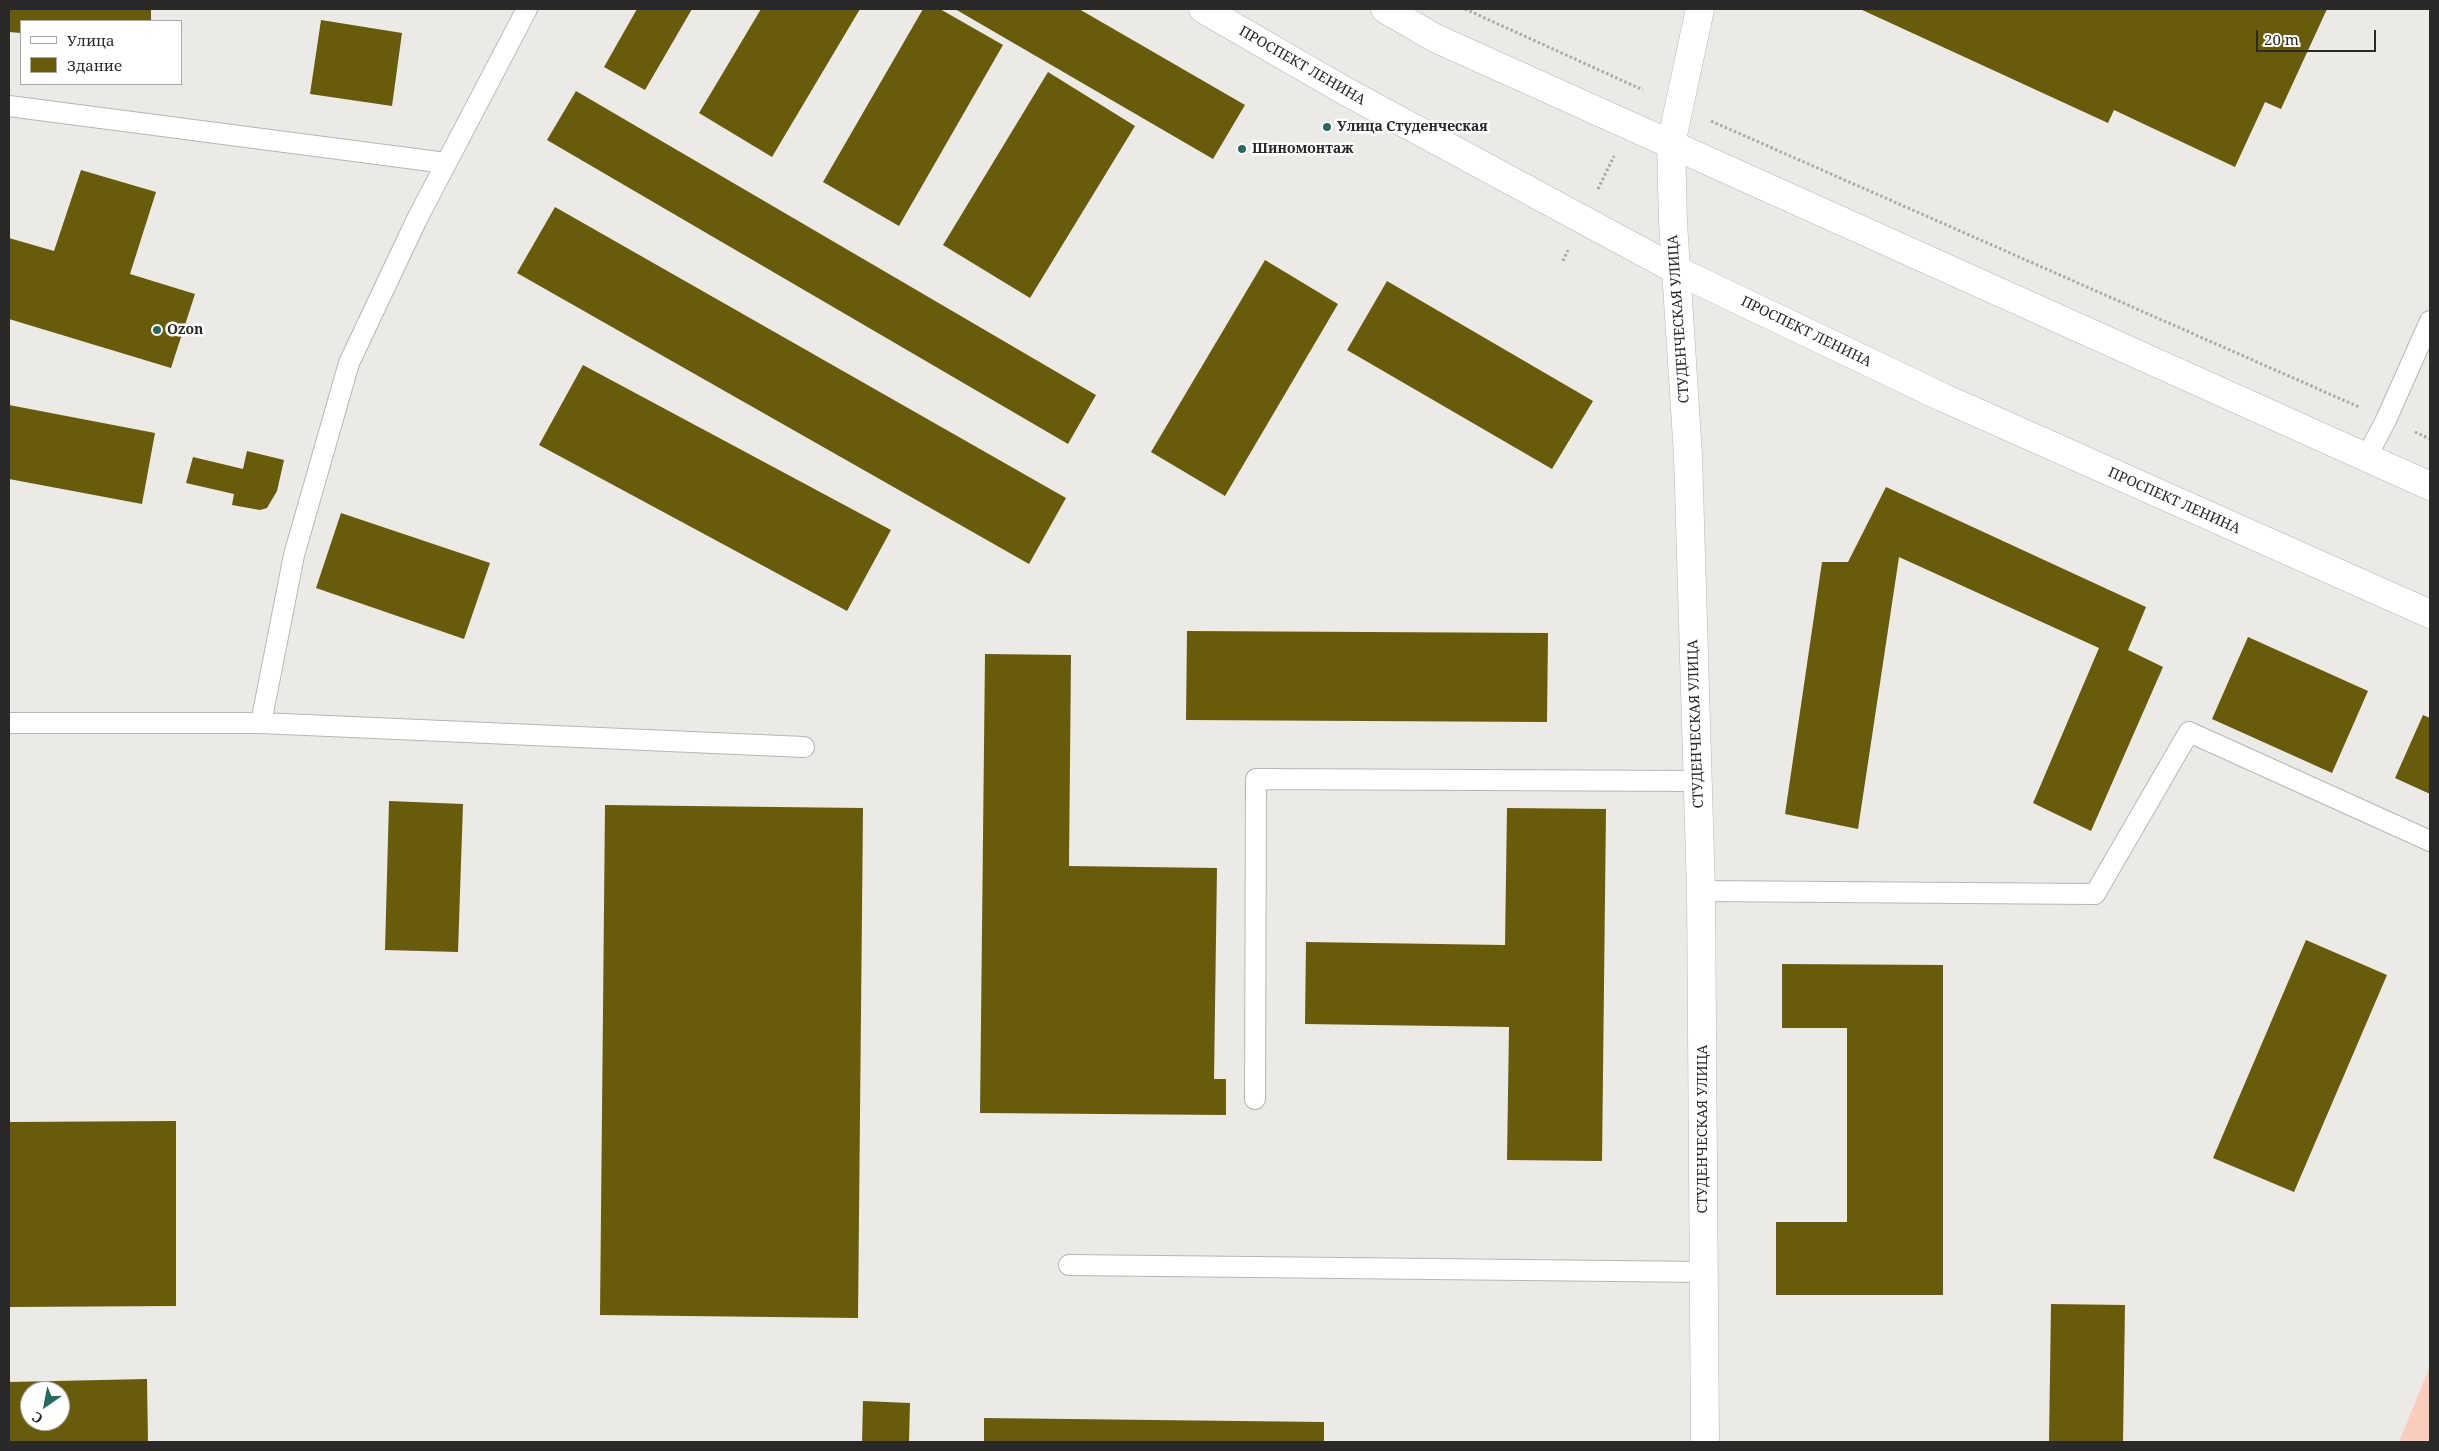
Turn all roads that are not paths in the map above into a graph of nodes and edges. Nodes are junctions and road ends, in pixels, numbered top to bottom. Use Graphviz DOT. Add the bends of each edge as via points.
graph roads {
  1 [pos="528,9"];
  2 [pos="1203,9"];
  3 [pos="1384,9"];
  4 [pos="1700,9"];
  5 [pos="9,106"];
  6 [pos="1670,144"];
  7 [pos="446,162"];
  8 [pos="1678,271"];
  9 [pos="2430,321"];
  10 [pos="2366,458"];
  11 [pos="2430,486"];
  12 [pos="2430,614"];
  13 [pos="9,723"];
  14 [pos="261,723"];
  15 [pos="804,747"];
  16 [pos="1698,781"];
  17 [pos="2430,841"];
  18 [pos="1701,891"];
  19 [pos="1255,1099"];
  20 [pos="1069,1265"];
  21 [pos="1704,1272"];
  22 [pos="1705,1442"];
  1 -- 7 [label="lane"];
  2 -- 8 [label="main road, ПРОСПЕКТ ЛЕНИНА" via="1345,92"];
  3 -- 6 [label="main road" via="1435,38"];
  4 -- 6 [label="main road, СТУДЕНЧЕСКАЯ УЛИЦА"];
  5 -- 7 [label="lane"];
  6 -- 8 [label="main road, СТУДЕНЧЕСКАЯ УЛИЦА"];
  6 -- 10 [label="main road"];
  7 -- 14 [label="lane" via="349,363 294,555"];
  8 -- 12 [label="main road, ПРОСПЕКТ ЛЕНИНА" via="1942,398"];
  8 -- 16 [label="main road, СТУДЕНЧЕСКАЯ УЛИЦА" via="1688,455"];
  9 -- 10 [label="lane"];
  10 -- 11 [label="main road"];
  13 -- 14 [label="lane"];
  14 -- 15 [label="lane"];
  16 -- 18 [label="main road, СТУДЕНЧЕСКАЯ УЛИЦА"];
  16 -- 19 [label="lane" via="1256,779"];
  17 -- 18 [label="lane" via="2189,732 2095,894"];
  18 -- 21 [label="main road, СТУДЕНЧЕСКАЯ УЛИЦА"];
  20 -- 21 [label="lane"];
  21 -- 22 [label="main road, СТУДЕНЧЕСКАЯ УЛИЦА"];
}
